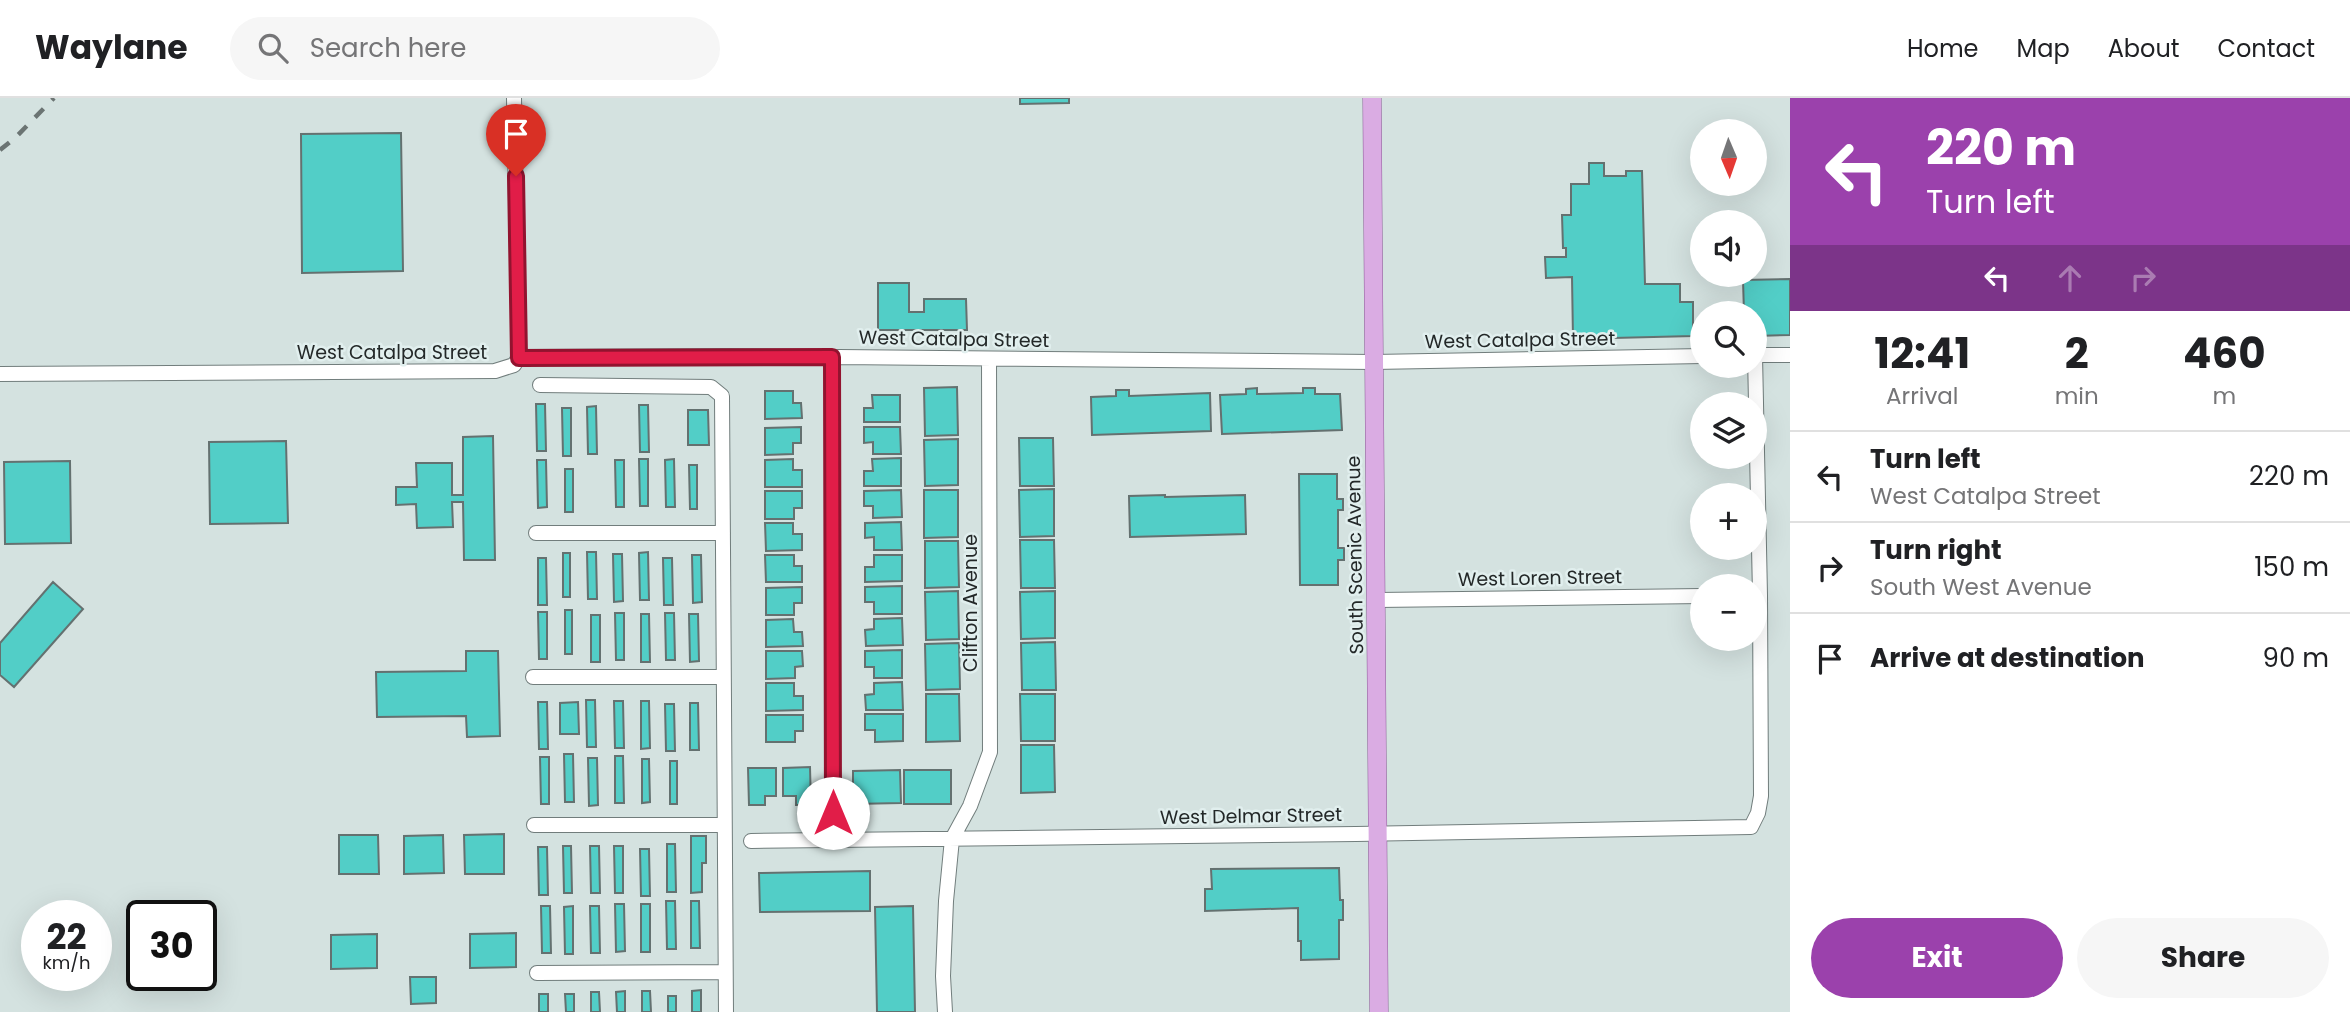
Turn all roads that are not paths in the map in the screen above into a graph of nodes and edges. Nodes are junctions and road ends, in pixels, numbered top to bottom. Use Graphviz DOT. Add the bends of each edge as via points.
graph roads {
  1 [pos="514,98"];
  2 [pos="1372,98"];
  3 [pos="1767,355"];
  4 [pos="1790,355"];
  5 [pos="1690,356"];
  6 [pos="832,357"];
  7 [pos="519,358"];
  8 [pos="989,359"];
  9 [pos="1374,362"];
  10 [pos="0,374"];
  11 [pos="1755,378"];
  12 [pos="540,385"];
  13 [pos="536,533"];
  14 [pos="723,533"];
  15 [pos="1758,574"];
  16 [pos="1690,596"];
  17 [pos="1377,600"];
  18 [pos="1759,651"];
  19 [pos="533,677"];
  20 [pos="723,677"];
  21 [pos="534,825"];
  22 [pos="723,825"];
  23 [pos="1378,834"];
  24 [pos="952,839"];
  25 [pos="833,840"];
  26 [pos="751,841"];
  27 [pos="725,972"];
  28 [pos="537,973"];
  29 [pos="726,1012"];
  30 [pos="945,1012"];
  31 [pos="1379,1012"];
  1 -- 7 [label="street"];
  2 -- 9 [label="main road, South Scenic Avenue"];
  3 -- 4 [label="street"];
  5 -- 9 [label="street, West Catalpa Street"];
  6 -- 7 [label="street, West Catalpa Street"];
  6 -- 8 [label="street, West Catalpa Street"];
  6 -- 25 [label="street"];
  7 -- 10 [label="street, West Catalpa Street" via="514,365 495,371"];
  8 -- 9 [label="street, West Catalpa Street"];
  8 -- 24 [label="street, Clifton Avenue" via="990,752"];
  9 -- 17 [label="main road, South Scenic Avenue"];
  11 -- 15 [label="street"];
  12 -- 14 [label="street" via="711,387 722,396"];
  13 -- 14 [label="street"];
  14 -- 20 [label="street"];
  16 -- 17 [label="street, West Loren Street"];
  17 -- 23 [label="main road, South Scenic Avenue"];
  18 -- 23 [label="street, West Delmar Street" via="1761,796 1751,827"];
  19 -- 20 [label="street"];
  20 -- 22 [label="street"];
  21 -- 22 [label="street"];
  22 -- 27 [label="street"];
  23 -- 24 [label="street, West Delmar Street"];
  23 -- 31 [label="main road, South Scenic Avenue"];
  24 -- 25 [label="street, West Delmar Street"];
  24 -- 30 [label="street"];
  25 -- 26 [label="street, West Delmar Street"];
  27 -- 28 [label="street"];
  27 -- 29 [label="street"];
}
